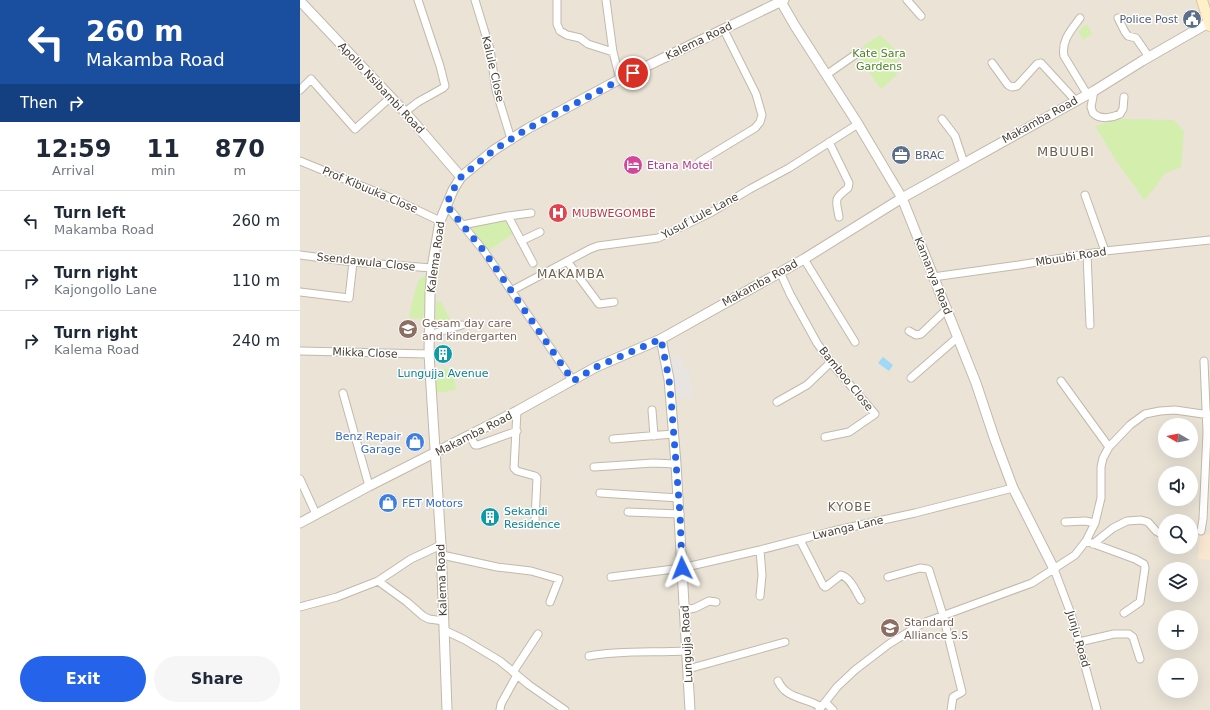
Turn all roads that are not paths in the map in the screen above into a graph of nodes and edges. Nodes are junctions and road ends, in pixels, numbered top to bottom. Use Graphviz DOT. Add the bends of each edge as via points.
graph roads {
  1 [pos="418,0"];
  2 [pos="475,0"];
  3 [pos="556,0"];
  4 [pos="606,0"];
  5 [pos="907,0"];
  6 [pos="1202,0"];
  7 [pos="782,1"];
  8 [pos="302,4"];
  9 [pos="921,16"];
  10 [pos="1080,18"];
  11 [pos="1118,18"];
  12 [pos="1210,24"];
  13 [pos="724,30"];
  14 [pos="613,52"];
  15 [pos="859,52"];
  16 [pos="1150,57"];
  17 [pos="992,63"];
  18 [pos="826,75"];
  19 [pos="620,79"];
  20 [pos="300,90"];
  21 [pos="1090,93"];
  22 [pos="391,97"];
  23 [pos="1124,97"];
  24 [pos="1075,100"];
  25 [pos="405,112"];
  26 [pos="942,119"];
  27 [pos="858,124"];
  28 [pos="511,138"];
  29 [pos="829,142"];
  30 [pos="300,161"];
  31 [pos="699,162"];
  32 [pos="964,163"];
  33 [pos="461,177"];
  34 [pos="1085,195"];
  35 [pos="902,198"];
  36 [pos="446,205"];
  37 [pos="531,213"];
  38 [pos="508,216"];
  39 [pos="839,217"];
  40 [pos="440,220"];
  41 [pos="462,225"];
  42 [pos="540,232"];
  43 [pos="1210,240"];
  44 [pos="521,241"];
  45 [pos="1106,251"];
  46 [pos="1087,254"];
  47 [pos="300,255"];
  48 [pos="804,259"];
  49 [pos="566,261"];
  50 [pos="353,262"];
  51 [pos="533,263"];
  52 [pos="432,268"];
  53 [pos="780,272"];
  54 [pos="932,277"];
  55 [pos="511,291"];
  56 [pos="300,292"];
  57 [pos="614,302"];
  58 [pos="947,309"];
  59 [pos="462,325"];
  60 [pos="1090,326"];
  61 [pos="909,331"];
  62 [pos="430,335"];
  63 [pos="958,337"];
  64 [pos="661,339"];
  65 [pos="855,342"];
  66 [pos="300,351"];
  67 [pos="429,354"];
  68 [pos="1204,361"];
  69 [pos="831,362"];
  70 [pos="911,378"];
  71 [pos="573,381"];
  72 [pos="1061,381"];
  73 [pos="344,393"];
  74 [pos="777,402"];
  75 [pos="652,410"];
  76 [pos="517,411"];
  77 [pos="1208,414"];
  78 [pos="517,431"];
  79 [pos="673,434"];
  80 [pos="470,436"];
  81 [pos="654,436"];
  82 [pos="825,438"];
  83 [pos="613,439"];
  84 [pos="1109,447"];
  85 [pos="436,453"];
  86 [pos="676,464"];
  87 [pos="594,466"];
  88 [pos="300,479"];
  89 [pos="369,486"];
  90 [pos="1013,488"];
  91 [pos="600,493"];
  92 [pos="679,498"];
  93 [pos="628,512"];
  94 [pos="316,514"];
  95 [pos="680,514"];
  96 [pos="534,520"];
  97 [pos="1065,522"];
  98 [pos="300,523"];
  99 [pos="1095,523"];
  100 [pos="1158,532"];
  101 [pos="1201,532"];
  102 [pos="800,540"];
  103 [pos="1090,543"];
  104 [pos="441,545"];
  105 [pos="760,550"];
  106 [pos="442,555"];
  107 [pos="682,568"];
  108 [pos="1054,570"];
  109 [pos="611,577"];
  110 [pos="888,577"];
  111 [pos="378,581"];
  112 [pos="760,596"];
  113 [pos="861,600"];
  114 [pos="550,602"];
  115 [pos="716,602"];
  116 [pos="300,607"];
  117 [pos="685,610"];
  118 [pos="1124,613"];
  119 [pos="943,616"];
  120 [pos="444,625"];
  121 [pos="538,634"];
  122 [pos="785,642"];
  123 [pos="1079,642"];
  124 [pos="687,651"];
  125 [pos="589,656"];
  126 [pos="1140,659"];
  127 [pos="688,669"];
  128 [pos="515,674"];
  129 [pos="778,681"];
  130 [pos="822,706"];
  131 [pos="447,710"];
  132 [pos="500,710"];
  133 [pos="565,710"];
  134 [pos="691,710"];
  135 [pos="833,710"];
  136 [pos="951,710"];
  137 [pos="1097,710"];
  1 -- 25 [label="street" via="445,86"];
  2 -- 28 [label="street, Kalule Close" via="490,49 496,90"];
  3 -- 14 [label="street" via="557,24 560,31"];
  4 -- 14 [label="street"];
  5 -- 9 [label="street"];
  6 -- 12 [label="main road"];
  7 -- 13 [label="street, Kalema Road"];
  7 -- 18 [label="street, Kamanya Road"];
  8 -- 22 [label="street, Apollo Nsibambi Road"];
  10 -- 21 [label="street" via="1065,39 1063,52"];
  11 -- 16 [label="street" via="1124,32 1136,38"];
  12 -- 16 [label="street, Makamba Road"];
  13 -- 19 [label="street, Kalema Road"];
  13 -- 31 [label="street" via="756,94 762,115 755,128"];
  14 -- 19 [label="street"];
  15 -- 18 [label="street"];
  16 -- 21 [label="street, Makamba Road"];
  17 -- 24 [label="street" via="1012,87 1041,63"];
  18 -- 27 [label="street, Kamanya Road"];
  19 -- 28 [label="street, Kalema Road"];
  20 -- 22 [label="street" via="311,79 355,129"];
  21 -- 23 [label="street" via="1092,113 1099,118 1120,114"];
  21 -- 24 [label="street, Makamba Road"];
  22 -- 25 [label="street, Apollo Nsibambi Road"];
  24 -- 32 [label="street, Makamba Road"];
  25 -- 33 [label="street, Apollo Nsibambi Road"];
  26 -- 32 [label="street" via="955,136"];
  27 -- 29 [label="street, Yusuf Lule Lane"];
  27 -- 35 [label="street, Kamanya Road"];
  28 -- 33 [label="street, Kalema Road"];
  29 -- 39 [label="street" via="848,183 848,188 836,200"];
  29 -- 49 [label="street, Yusuf Lule Lane" via="712,212 666,235 598,246"];
  30 -- 40 [label="street, Prof Kibuuka Close"];
  32 -- 35 [label="street, Makamba Road"];
  33 -- 36 [label="street, Kalema Road"];
  34 -- 45 [label="street"];
  35 -- 48 [label="street, Makamba Road"];
  35 -- 54 [label="street, Kamanya Road"];
  36 -- 40 [label="street, Kalema Road"];
  36 -- 41 [label="street"];
  37 -- 38 [label="street"];
  38 -- 41 [label="street"];
  38 -- 44 [label="street"];
  40 -- 52 [label="street, Kalema Road"];
  41 -- 55 [label="street" via="484,251"];
  42 -- 44 [label="street"];
  43 -- 45 [label="street, Mbuubi Road"];
  44 -- 51 [label="street"];
  45 -- 46 [label="street, Mbuubi Road"];
  46 -- 54 [label="street, Mbuubi Road"];
  46 -- 60 [label="street"];
  47 -- 50 [label="street, Ssendawula Close"];
  48 -- 53 [label="street, Makamba Road"];
  48 -- 65 [label="street"];
  49 -- 55 [label="street, Yusuf Lule Lane"];
  49 -- 57 [label="street" via="599,304"];
  50 -- 52 [label="street, Ssendawula Close"];
  50 -- 56 [label="street" via="349,298"];
  52 -- 62 [label="street, Kalema Road"];
  53 -- 64 [label="street, Makamba Road"];
  53 -- 69 [label="street, Bamboo Close" via="817,343"];
  54 -- 58 [label="street, Kamanya Road"];
  55 -- 71 [label="street"];
  58 -- 61 [label="street" via="921,334 916,335"];
  58 -- 63 [label="street, Kamanya Road"];
  59 -- 62 [label="street"];
  62 -- 67 [label="street, Kalema Road"];
  63 -- 70 [label="street"];
  63 -- 90 [label="street, Kamanya Road"];
  64 -- 71 [label="street, Makamba Road" via="596,367"];
  64 -- 79 [label="street, Lungujja Road" via="669,379"];
  66 -- 67 [label="street, Mikka Close"];
  67 -- 85 [label="street, Kalema Road"];
  68 -- 77 [label="street"];
  69 -- 74 [label="street" via="807,385"];
  69 -- 82 [label="street, Bamboo Close" via="875,414 849,432"];
  71 -- 76 [label="street, Makamba Road"];
  72 -- 84 [label="street"];
  73 -- 89 [label="street"];
  75 -- 81 [label="street"];
  76 -- 78 [label="street"];
  76 -- 80 [label="street, Makamba Road"];
  77 -- 84 [label="street" via="1175,410 1145,414 1130,425"];
  77 -- 101 [label="street"];
  78 -- 80 [label="street" via="478,446"];
  78 -- 96 [label="street" via="514,468 537,478"];
  79 -- 81 [label="street"];
  79 -- 86 [label="street, Lungujja Road"];
  80 -- 85 [label="street, Makamba Road"];
  81 -- 83 [label="street"];
  84 -- 99 [label="street" via="1101,467 1101,498"];
  85 -- 89 [label="street, Makamba Road"];
  85 -- 104 [label="street, Kalema Road"];
  86 -- 87 [label="street"];
  86 -- 92 [label="street, Lungujja Road"];
  88 -- 94 [label="street"];
  89 -- 94 [label="street, Makamba Road"];
  90 -- 102 [label="street, Lwanga Lane"];
  90 -- 108 [label="street, Kamanya Road"];
  91 -- 92 [label="street"];
  92 -- 95 [label="street, Lungujja Road"];
  93 -- 95 [label="street"];
  94 -- 98 [label="street, Makamba Road"];
  95 -- 107 [label="street, Lungujja Road"];
  97 -- 99 [label="street"];
  99 -- 103 [label="street"];
  100 -- 103 [label="street" via="1148,522 1127,521"];
  102 -- 105 [label="street, Lwanga Lane"];
  102 -- 113 [label="street" via="825,587 840,575 844,576"];
  103 -- 108 [label="street"];
  103 -- 118 [label="street" via="1144,564 1140,602"];
  104 -- 106 [label="street, Kalema Road"];
  104 -- 111 [label="street" via="411,559"];
  105 -- 107 [label="street, Lwanga Lane"];
  105 -- 112 [label="street"];
  106 -- 114 [label="street" via="497,567 531,571 559,579"];
  106 -- 120 [label="street, Kalema Road"];
  107 -- 109 [label="street, Lwanga Lane"];
  107 -- 117 [label="street, Lungujja Road"];
  108 -- 119 [label="street" via="1032,583"];
  108 -- 123 [label="street, Junju Road"];
  110 -- 119 [label="street" via="920,568 927,569"];
  111 -- 116 [label="street" via="337,597"];
  111 -- 120 [label="street" via="424,616"];
  115 -- 117 [label="street" via="708,601"];
  117 -- 124 [label="street, Lungujja Road"];
  119 -- 130 [label="street" via="923,623 889,644 836,687"];
  119 -- 136 [label="street" via="962,692 953,697"];
  120 -- 128 [label="street" via="500,661"];
  120 -- 131 [label="street, Kalema Road"];
  121 -- 128 [label="street"];
  122 -- 127 [label="street"];
  123 -- 126 [label="street" via="1114,634 1129,634 1133,637"];
  123 -- 137 [label="street, Junju Road"];
  124 -- 125 [label="street" via="617,652"];
  124 -- 127 [label="street, Lungujja Road"];
  127 -- 134 [label="street, Lungujja Road"];
  128 -- 132 [label="street"];
  128 -- 133 [label="street"];
  129 -- 130 [label="street" via="790,695"];
  130 -- 135 [label="street"];
}
